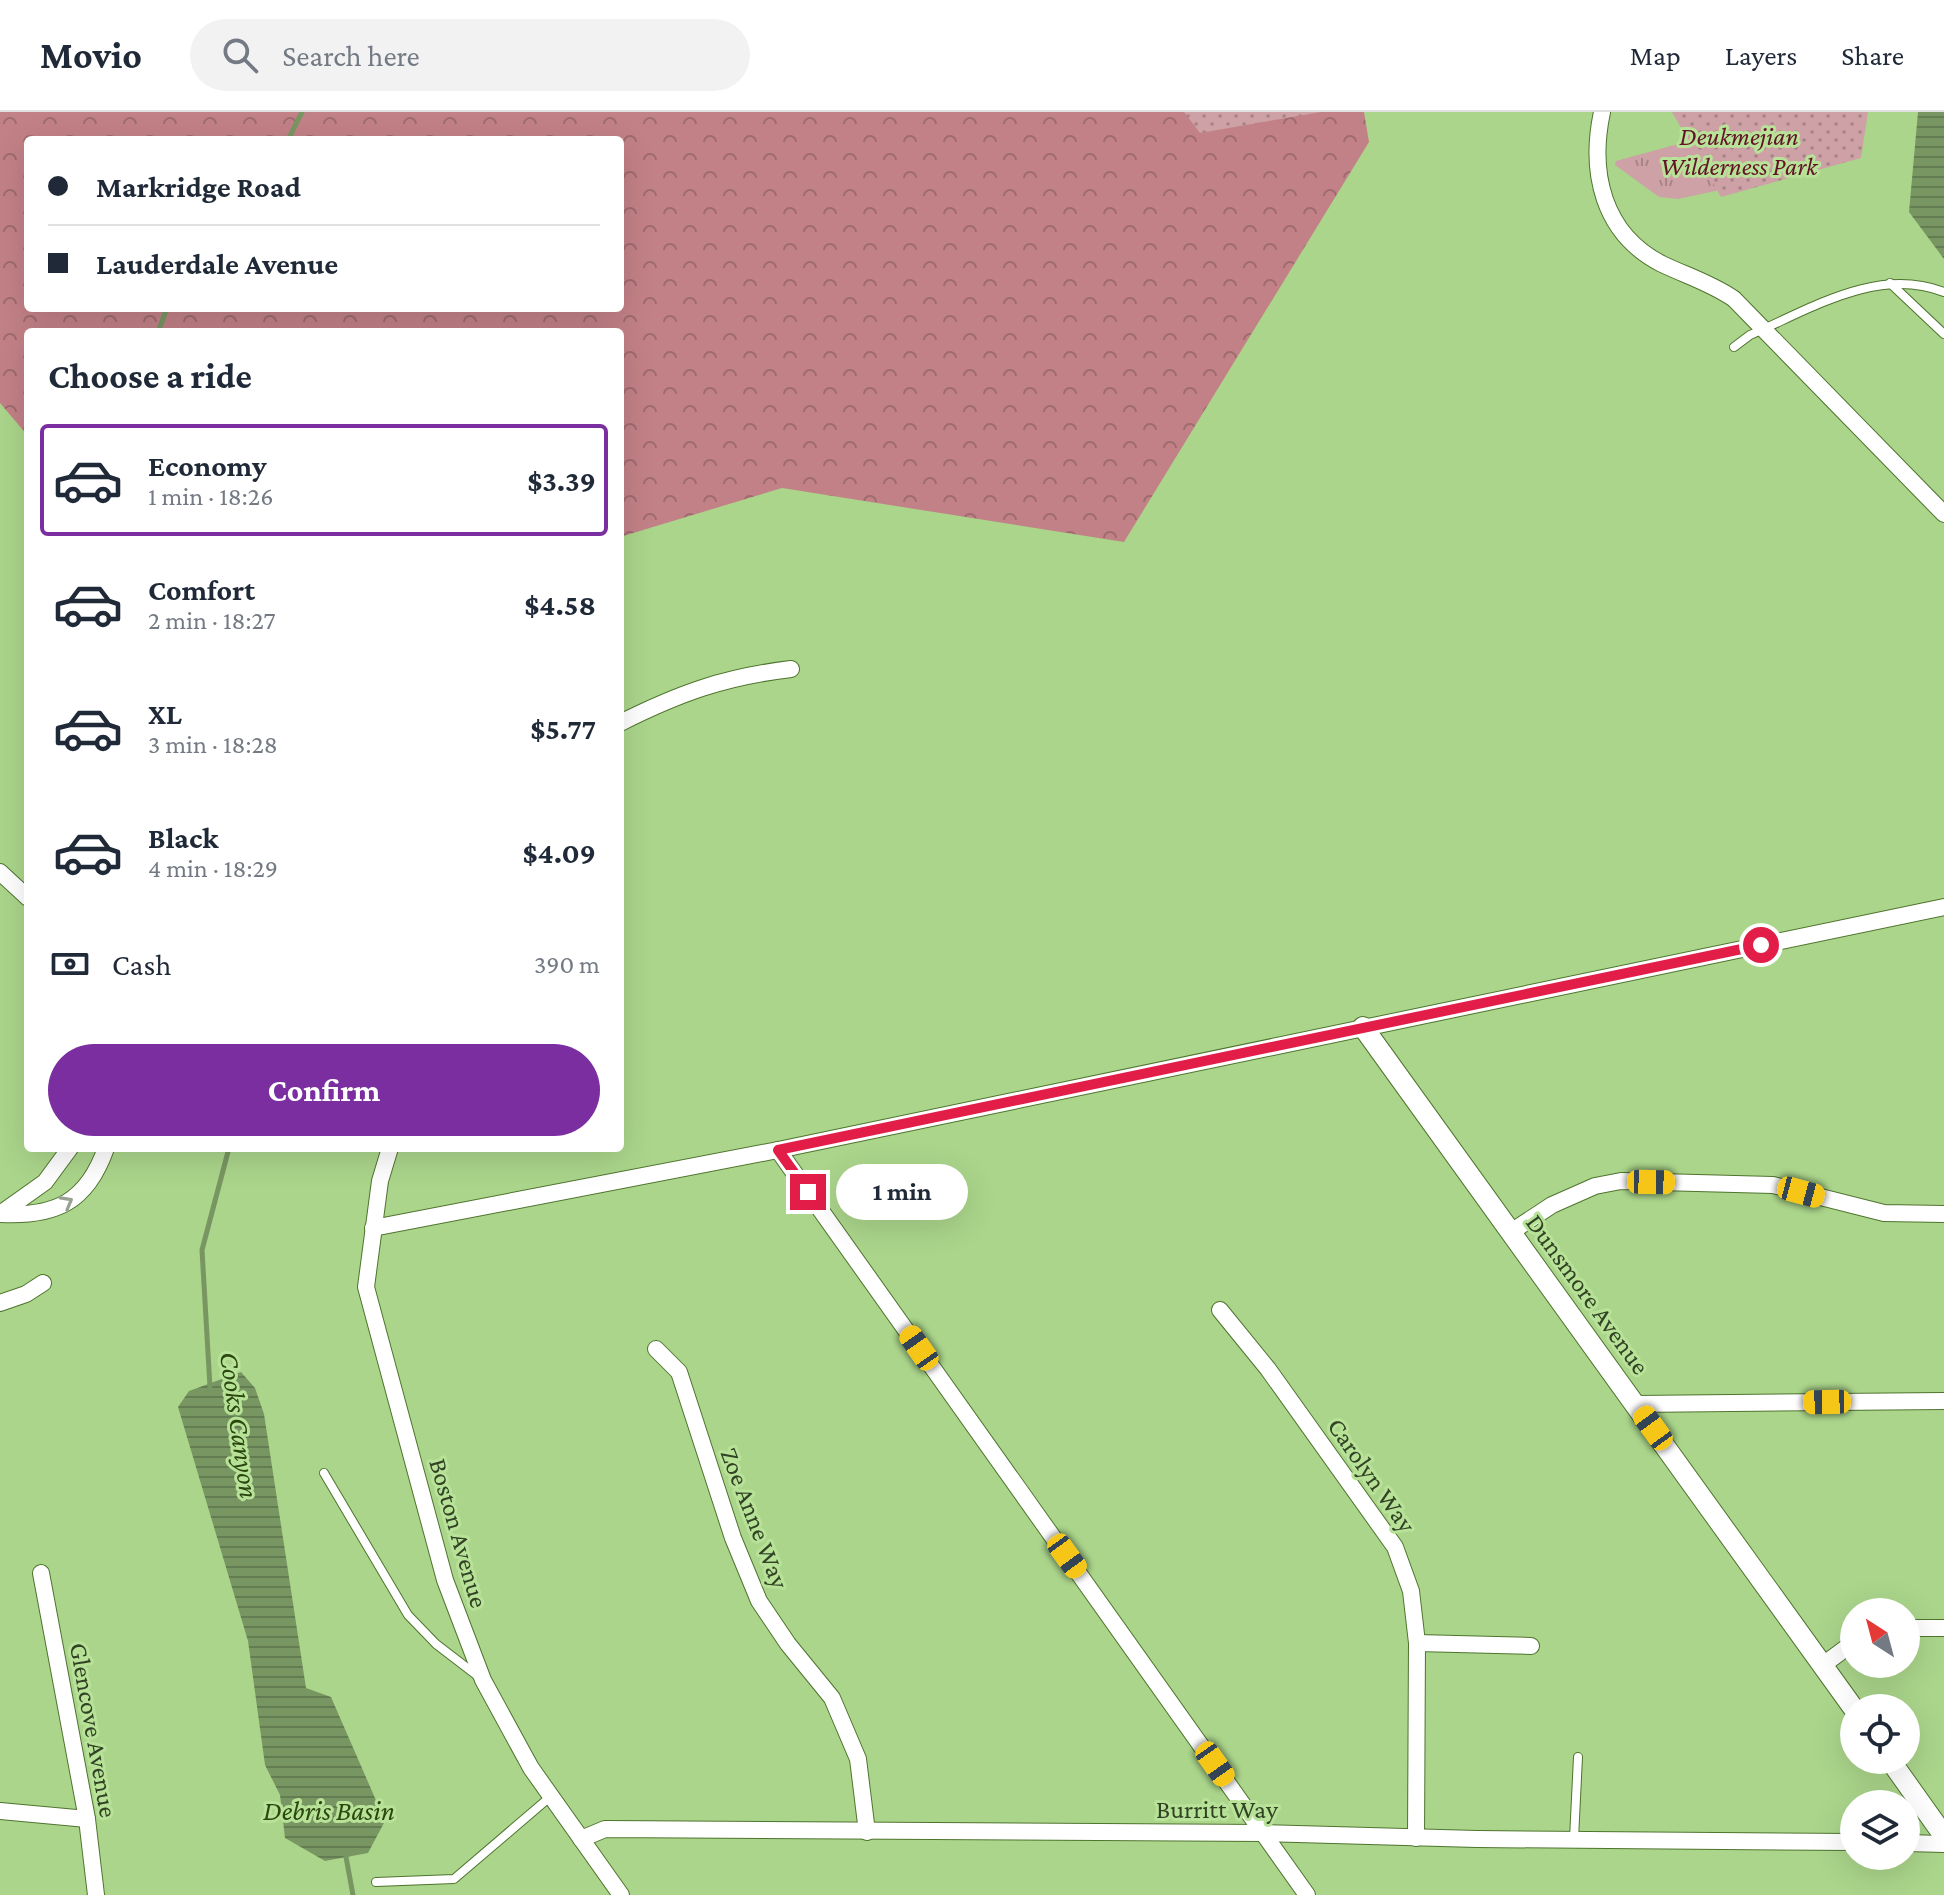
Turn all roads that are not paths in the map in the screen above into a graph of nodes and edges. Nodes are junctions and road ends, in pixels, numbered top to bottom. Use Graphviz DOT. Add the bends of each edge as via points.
graph roads {
  1 [pos="1602,112"];
  2 [pos="1890,283"];
  3 [pos="1944,292"];
  4 [pos="1765,328"];
  5 [pos="1944,334"];
  6 [pos="1734,347"];
  7 [pos="1944,514"];
  8 [pos="791,669"];
  9 [pos="624,721"];
  10 [pos="0,872"];
  11 [pos="24,894"];
  12 [pos="1944,907"];
  13 [pos="1363,1027"];
  14 [pos="778,1150"];
  15 [pos="67,1152"];
  16 [pos="104,1152"];
  17 [pos="389,1152"];
  18 [pos="0,1214"];
  19 [pos="1944,1214"];
  20 [pos="373,1228"];
  21 [pos="1511,1232"];
  22 [pos="43,1283"];
  23 [pos="0,1303"];
  24 [pos="1220,1310"];
  25 [pos="656,1349"];
  26 [pos="1944,1401"];
  27 [pos="1636,1404"];
  28 [pos="324,1473"];
  29 [pos="41,1573"];
  30 [pos="1920,1628"];
  31 [pos="1944,1628"];
  32 [pos="1417,1643"];
  33 [pos="1531,1646"];
  34 [pos="1840,1652"];
  35 [pos="1823,1665"];
  36 [pos="483,1680"];
  37 [pos="1843,1694"];
  38 [pos="1578,1757"];
  39 [pos="1900,1774"];
  40 [pos="550,1797"];
  41 [pos="0,1811"];
  42 [pos="87,1819"];
  43 [pos="867,1832"];
  44 [pos="1264,1833"];
  45 [pos="1944,1836"];
  46 [pos="1416,1838"];
  47 [pos="581,1839"];
  48 [pos="1574,1839"];
  49 [pos="1840,1842"];
  50 [pos="1920,1843"];
  51 [pos="1944,1844"];
  52 [pos="376,1882"];
  53 [pos="96,1895"];
  54 [pos="621,1895"];
  55 [pos="1307,1895"];
  1 -- 4 [label="street" via="1596,170 1606,205 1621,231 1661,263 1720,290"];
  2 -- 3 [label="lane"];
  2 -- 4 [label="lane" via="1868,286"];
  2 -- 5 [label="lane"];
  4 -- 6 [label="lane"];
  4 -- 7 [label="street"];
  8 -- 9 [label="street" via="680,693"];
  10 -- 11 [label="street"];
  12 -- 13 [label="street"];
  13 -- 14 [label="street"];
  13 -- 21 [label="street, Dunsmore Avenue"];
  14 -- 20 [label="street"];
  14 -- 44 [label="street"];
  15 -- 18 [label="street" via="45,1182"];
  18 -- 16 [label="street, one-way" via="64,1206 87,1189"];
  17 -- 20 [label="street, Boston Avenue"];
  19 -- 21 [label="street" via="1884,1213 1773,1185 1621,1181 1552,1205"];
  20 -- 36 [label="street, Boston Avenue" via="366,1287 445,1580"];
  21 -- 27 [label="street, Dunsmore Avenue"];
  22 -- 23 [label="street"];
  24 -- 32 [label="street, Carolyn Way" via="1395,1547 1411,1591"];
  25 -- 43 [label="street, Zoe Anne Way" via="679,1372 759,1601 836,1707 858,1759"];
  26 -- 27 [label="street"];
  27 -- 35 [label="street, Dunsmore Avenue"];
  28 -- 36 [label="lane" via="408,1615"];
  29 -- 42 [label="street, Glencove Avenue"];
  30 -- 31 [label="street"];
  32 -- 33 [label="street"];
  32 -- 46 [label="street, Carolyn Way"];
  34 -- 35 [label="street"];
  35 -- 37 [label="street, Dunsmore Avenue"];
  36 -- 40 [label="street, Boston Avenue"];
  38 -- 48 [label="lane"];
  39 -- 45 [label="street"];
  40 -- 47 [label="street, Boston Avenue"];
  40 -- 52 [label="lane" via="454,1879"];
  41 -- 42 [label="street"];
  42 -- 53 [label="street, Glencove Avenue"];
  43 -- 44 [label="street, Burritt Way"];
  43 -- 47 [label="street, Burritt Way" via="605,1829"];
  44 -- 46 [label="street, Burritt Way"];
  44 -- 55 [label="street"];
  46 -- 48 [label="street, Burritt Way"];
  47 -- 54 [label="street, Boston Avenue"];
  48 -- 49 [label="street, Burritt Way"];
  50 -- 51 [label="street"];
}
